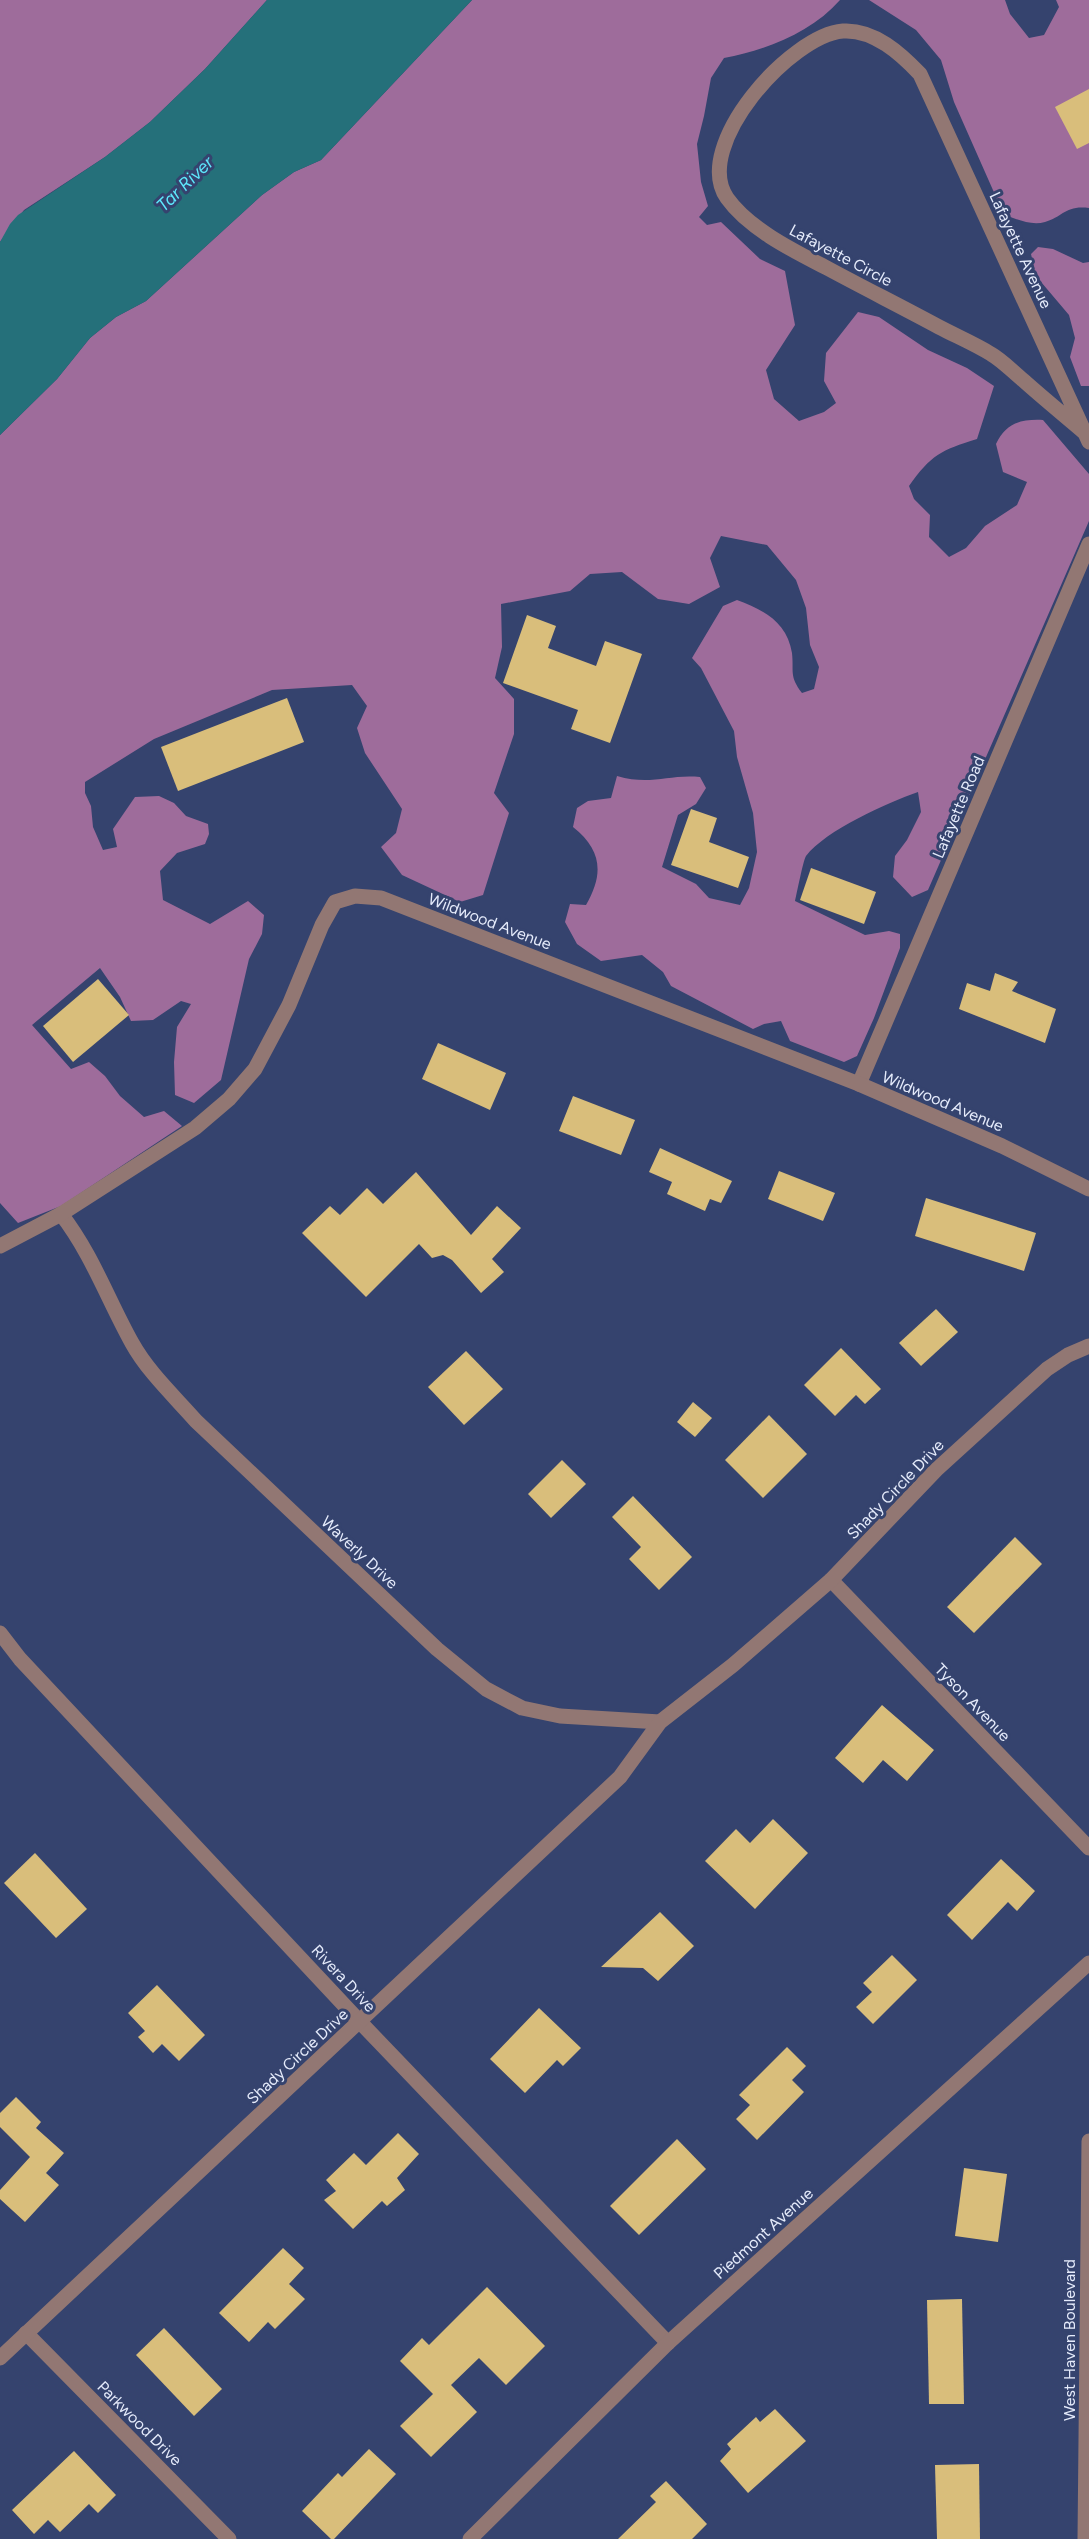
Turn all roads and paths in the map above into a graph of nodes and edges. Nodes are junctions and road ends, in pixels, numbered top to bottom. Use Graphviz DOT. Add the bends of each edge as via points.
graph roads {
  1 [pos="920,74"];
  2 [pos="1087,437"];
  3 [pos="1089,544"];
  4 [pos="859,1084"];
  5 [pos="1089,1189"];
  6 [pos="61,1215"];
  7 [pos="0,1246"];
  8 [pos="1089,1346"];
  9 [pos="831,1580"];
  10 [pos="0,1633"];
  11 [pos="660,1722"];
  12 [pos="1089,1848"];
  13 [pos="1089,1963"];
  14 [pos="360,2022"];
  15 [pos="1089,2141"];
  16 [pos="26,2333"];
  17 [pos="668,2343"];
  18 [pos="0,2358"];
  19 [pos="229,2539"];
  20 [pos="470,2539"];
  21 [pos="1085,2539"];
  1 -- 2 [label="street, Lafayette Avenue"];
  1 -- 2 [label="street, Lafayette Circle" via="898,51 862,34 843,31 812,43 759,89 727,133 720,182 727,198 784,246 993,355"];
  3 -- 4 [label="street, Lafayette Road"];
  4 -- 5 [label="street, Wildwood Avenue"];
  4 -- 6 [label="street, Wildwood Avenue" via="381,898 355,896 335,902 285,1014 255,1070 229,1099 195,1128"];
  6 -- 7 [label="street, Wildwood Avenue"];
  6 -- 11 [label="street, Waverly Drive" via="87,1251 134,1346 161,1381 196,1421 437,1649 486,1689 522,1708 560,1716"];
  8 -- 9 [label="street, Shady Circle Drive" via="1047,1369 936,1470"];
  9 -- 11 [label="street, Shady Circle Drive"];
  9 -- 12 [label="street, Tyson Avenue"];
  10 -- 14 [label="street, Rivera Drive"];
  11 -- 14 [label="street, Shady Circle Drive" via="620,1777"];
  13 -- 17 [label="street, Piedmont Avenue"];
  14 -- 16 [label="street, Shady Circle Drive"];
  14 -- 17 [label="street, Rivera Drive"];
  15 -- 21 [label="street, West Haven Boulevard"];
  16 -- 18 [label="street, Shady Circle Drive"];
  16 -- 19 [label="street, Parkwood Drive"];
  17 -- 20 [label="street, Piedmont Avenue"];
}
